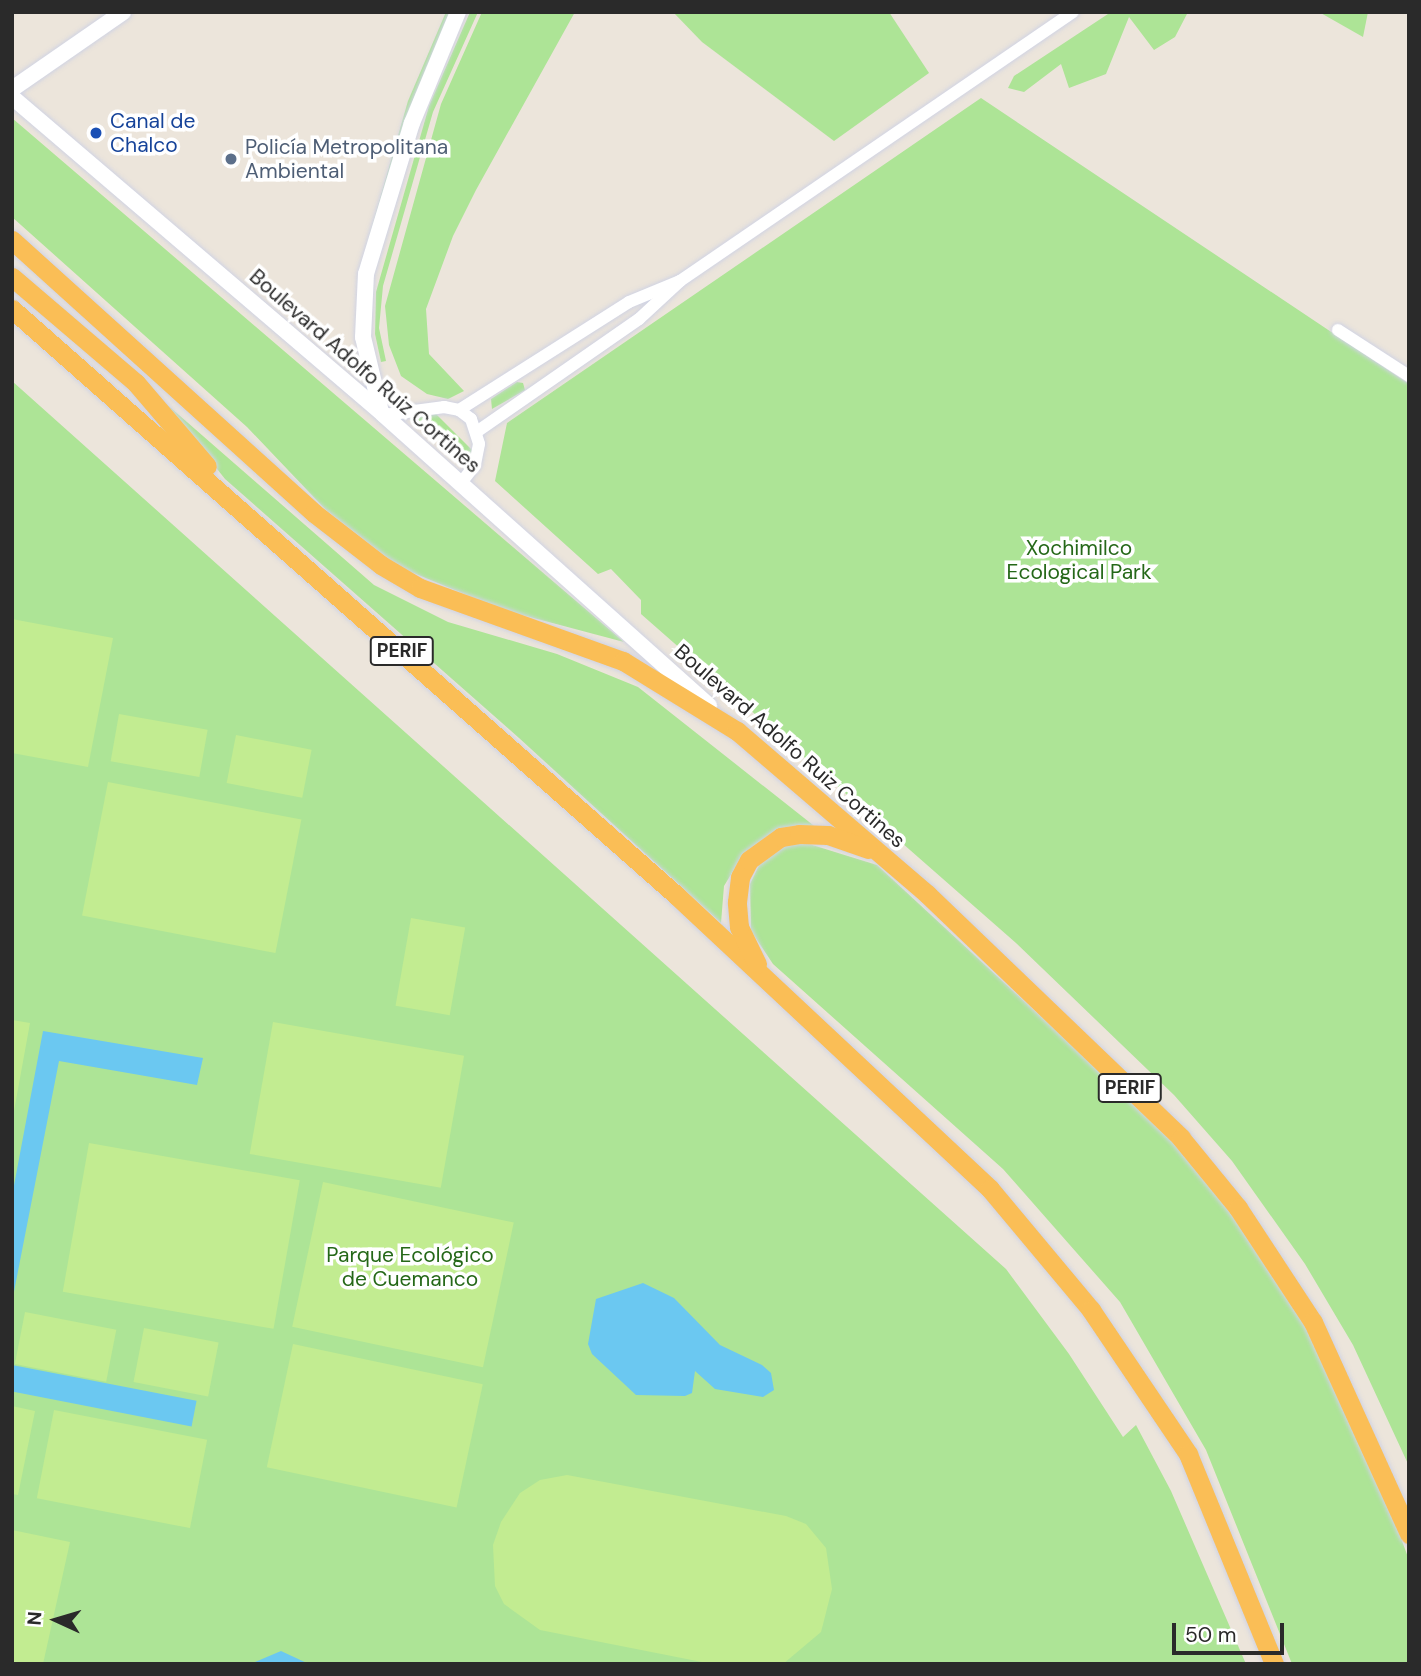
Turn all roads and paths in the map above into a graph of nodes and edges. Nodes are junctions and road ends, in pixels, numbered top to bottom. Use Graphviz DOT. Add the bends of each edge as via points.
graph roads {
  1 [pos="123,12"];
  2 [pos="458,12"];
  3 [pos="1073,12"];
  4 [pos="12,89"];
  5 [pos="12,97"];
  6 [pos="12,240"];
  7 [pos="12,277"];
  8 [pos="680,281"];
  9 [pos="12,309"];
  10 [pos="1338,330"];
  11 [pos="539,363"];
  12 [pos="1409,376"];
  13 [pos="551,380"];
  14 [pos="459,410"];
  15 [pos="382,413"];
  16 [pos="478,431"];
  17 [pos="461,483"];
  18 [pos="254,519"];
  19 [pos="737,731"];
  20 [pos="879,853"];
  21 [pos="762,973"];
  22 [pos="1409,1534"];
  23 [pos="1274,1664"];
  1 -- 4 [label="main road"];
  2 -- 15 [label="main road" via="412,123 366,274 363,337"];
  3 -- 8 [label="street"];
  5 -- 15 [label="main road, Boulevard Adolfo Ruiz Cortines / PERIF"];
  6 -- 19 [label="highway, PERIF" via="314,513 381,565 420,588 623,661"];
  7 -- 18 [label="highway" via="135,383"];
  8 -- 11 [label="street" via="629,302"];
  8 -- 13 [label="street" via="639,319"];
  9 -- 18 [label="highway, PERIF"];
  10 -- 12 [label="street"];
  11 -- 13 [label="street"];
  11 -- 14 [label="street"];
  13 -- 16 [label="street"];
  14 -- 15 [label="street" via="429,407"];
  14 -- 16 [label="street"];
  15 -- 17 [label="main road, Boulevard Adolfo Ruiz Cortines / PERIF"];
  16 -- 17 [label="street" via="475,465"];
  17 -- 19 [label="main road, Boulevard Adolfo Ruiz Cortines / PERIF"];
  18 -- 21 [label="highway, PERIF"];
  19 -- 20 [label="highway, Boulevard Adolfo Ruiz Cortines / PERIF"];
  20 -- 21 [label="highway" via="828,835 799,834 781,837 749,860 740,877 738,915"];
  20 -- 22 [label="highway, Boulevard Adolfo Ruiz Cortines / PERIF" via="1056,1014 1181,1138 1238,1208 1313,1322"];
  21 -- 23 [label="highway, PERIF" via="990,1189 1091,1310 1188,1454"];
}
